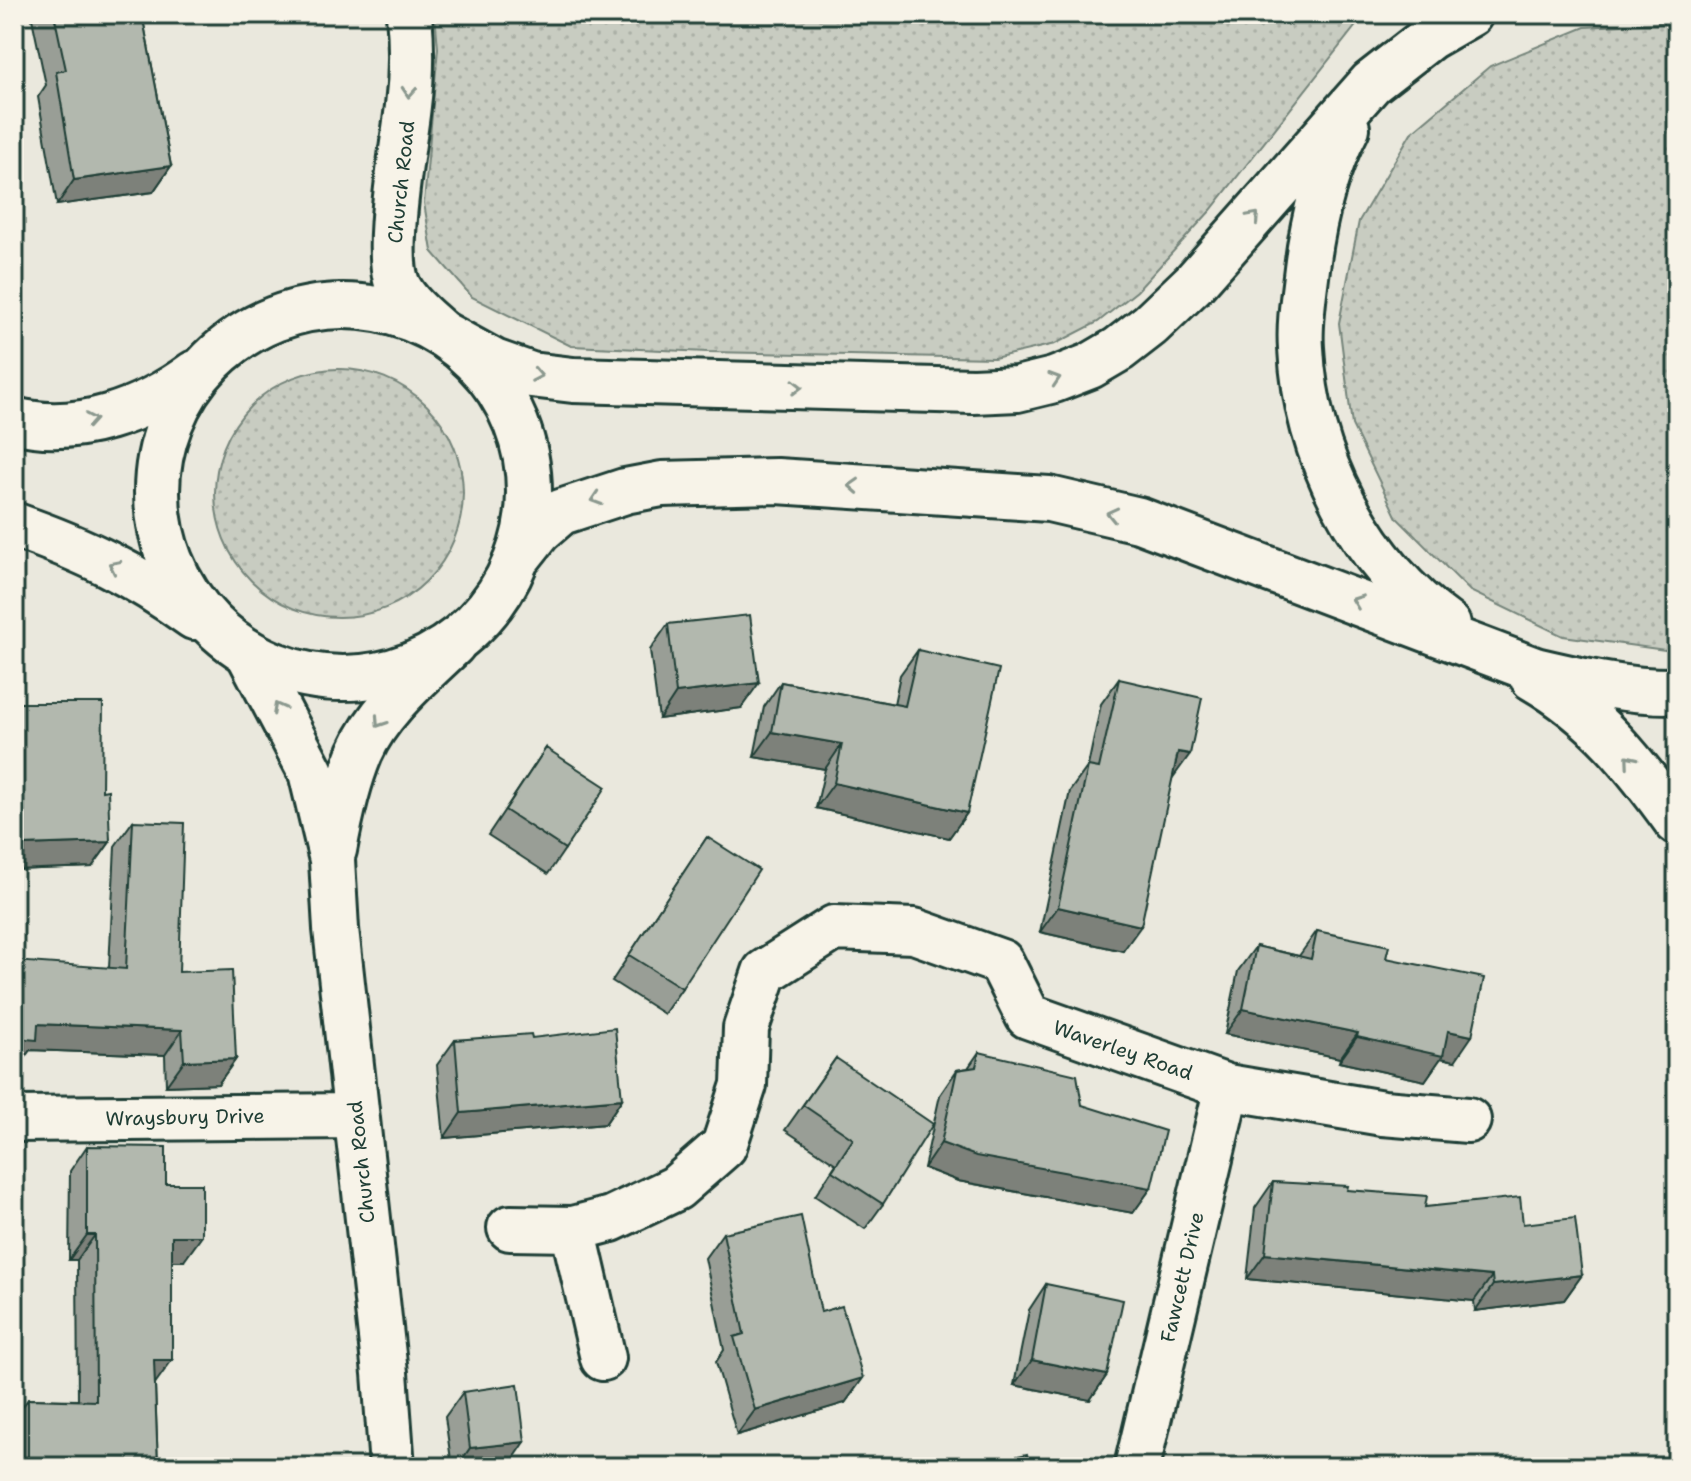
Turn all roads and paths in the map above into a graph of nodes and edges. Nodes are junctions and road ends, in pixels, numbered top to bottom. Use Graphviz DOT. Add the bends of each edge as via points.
graph roads {
  1 [pos="409,14"];
  2 [pos="1423,14"];
  3 [pos="1470,14"];
  4 [pos="1371,83"];
  5 [pos="441,333"];
  6 [pos="203,368"];
  7 [pos="14,420"];
  8 [pos="14,525"];
  9 [pos="520,555"];
  10 [pos="453,644"];
  11 [pos="238,646"];
  12 [pos="1482,650"];
  13 [pos="1677,691"];
  14 [pos="1677,822"];
  15 [pos="332,860"];
  16 [pos="1227,1087"];
  17 [pos="356,1116"];
  18 [pos="14,1119"];
  19 [pos="1468,1120"];
  20 [pos="510,1228"];
  21 [pos="573,1229"];
  22 [pos="603,1358"];
  23 [pos="391,1466"];
  24 [pos="1137,1467"];
  1 -- 5 [label="main road, Church Road, one-way" via="409,103 393,268 413,307"];
  2 -- 4 [label="main road"];
  3 -- 4 [label="main road" via="1430,37"];
  5 -- 4 [label="main road, one-way" via="494,362 531,375 573,380 973,391 1054,380 1119,349 1161,314"];
  4 -- 12 [label="main road" via="1321,191 1311,237 1301,347 1310,407 1326,468 1360,535 1437,618"];
  5 -- 6 [label="main road" via="399,313 346,305 293,312 244,333"];
  5 -- 9 [label="main road" via="493,379 515,420 528,464 530,510"];
  7 -- 6 [label="main road, one-way" via="53,426 120,414 174,389"];
  6 -- 11 [label="main road" via="173,412 158,462 156,513 169,564 196,608"];
  11 -- 8 [label="main road, one-way" via="133,575 77,547"];
  9 -- 10 [label="main road, Church Road" via="493,604"];
  12 -- 9 [label="main road, one-way" via="1139,520 1049,499 777,481 662,484 561,512"];
  10 -- 11 [label="main road" via="402,670 347,679 303,675 262,662"];
  10 -- 15 [label="main road, Church Road, one-way" via="386,712 361,752"];
  15 -- 11 [label="main road, Church Road, one-way" via="311,772"];
  12 -- 13 [label="main road" via="1592,684"];
  14 -- 12 [label="main road, one-way" via="1606,732 1553,690"];
  15 -- 17 [label="main road, Church Road"];
  16 -- 19 [label="main road, Waverley Road" via="1383,1113"];
  16 -- 21 [label="main road, Waverley Road" via="1028,1016 1001,962 914,931 834,928 765,972 746,1028 744,1085 724,1146 676,1188 611,1219"];
  16 -- 24 [label="main road, Fawcett Drive"];
  17 -- 18 [label="main road, Wraysbury Drive"];
  17 -- 23 [label="main road, Church Road"];
  20 -- 21 [label="main road, Waverley Road"];
  21 -- 22 [label="main road"];
}
